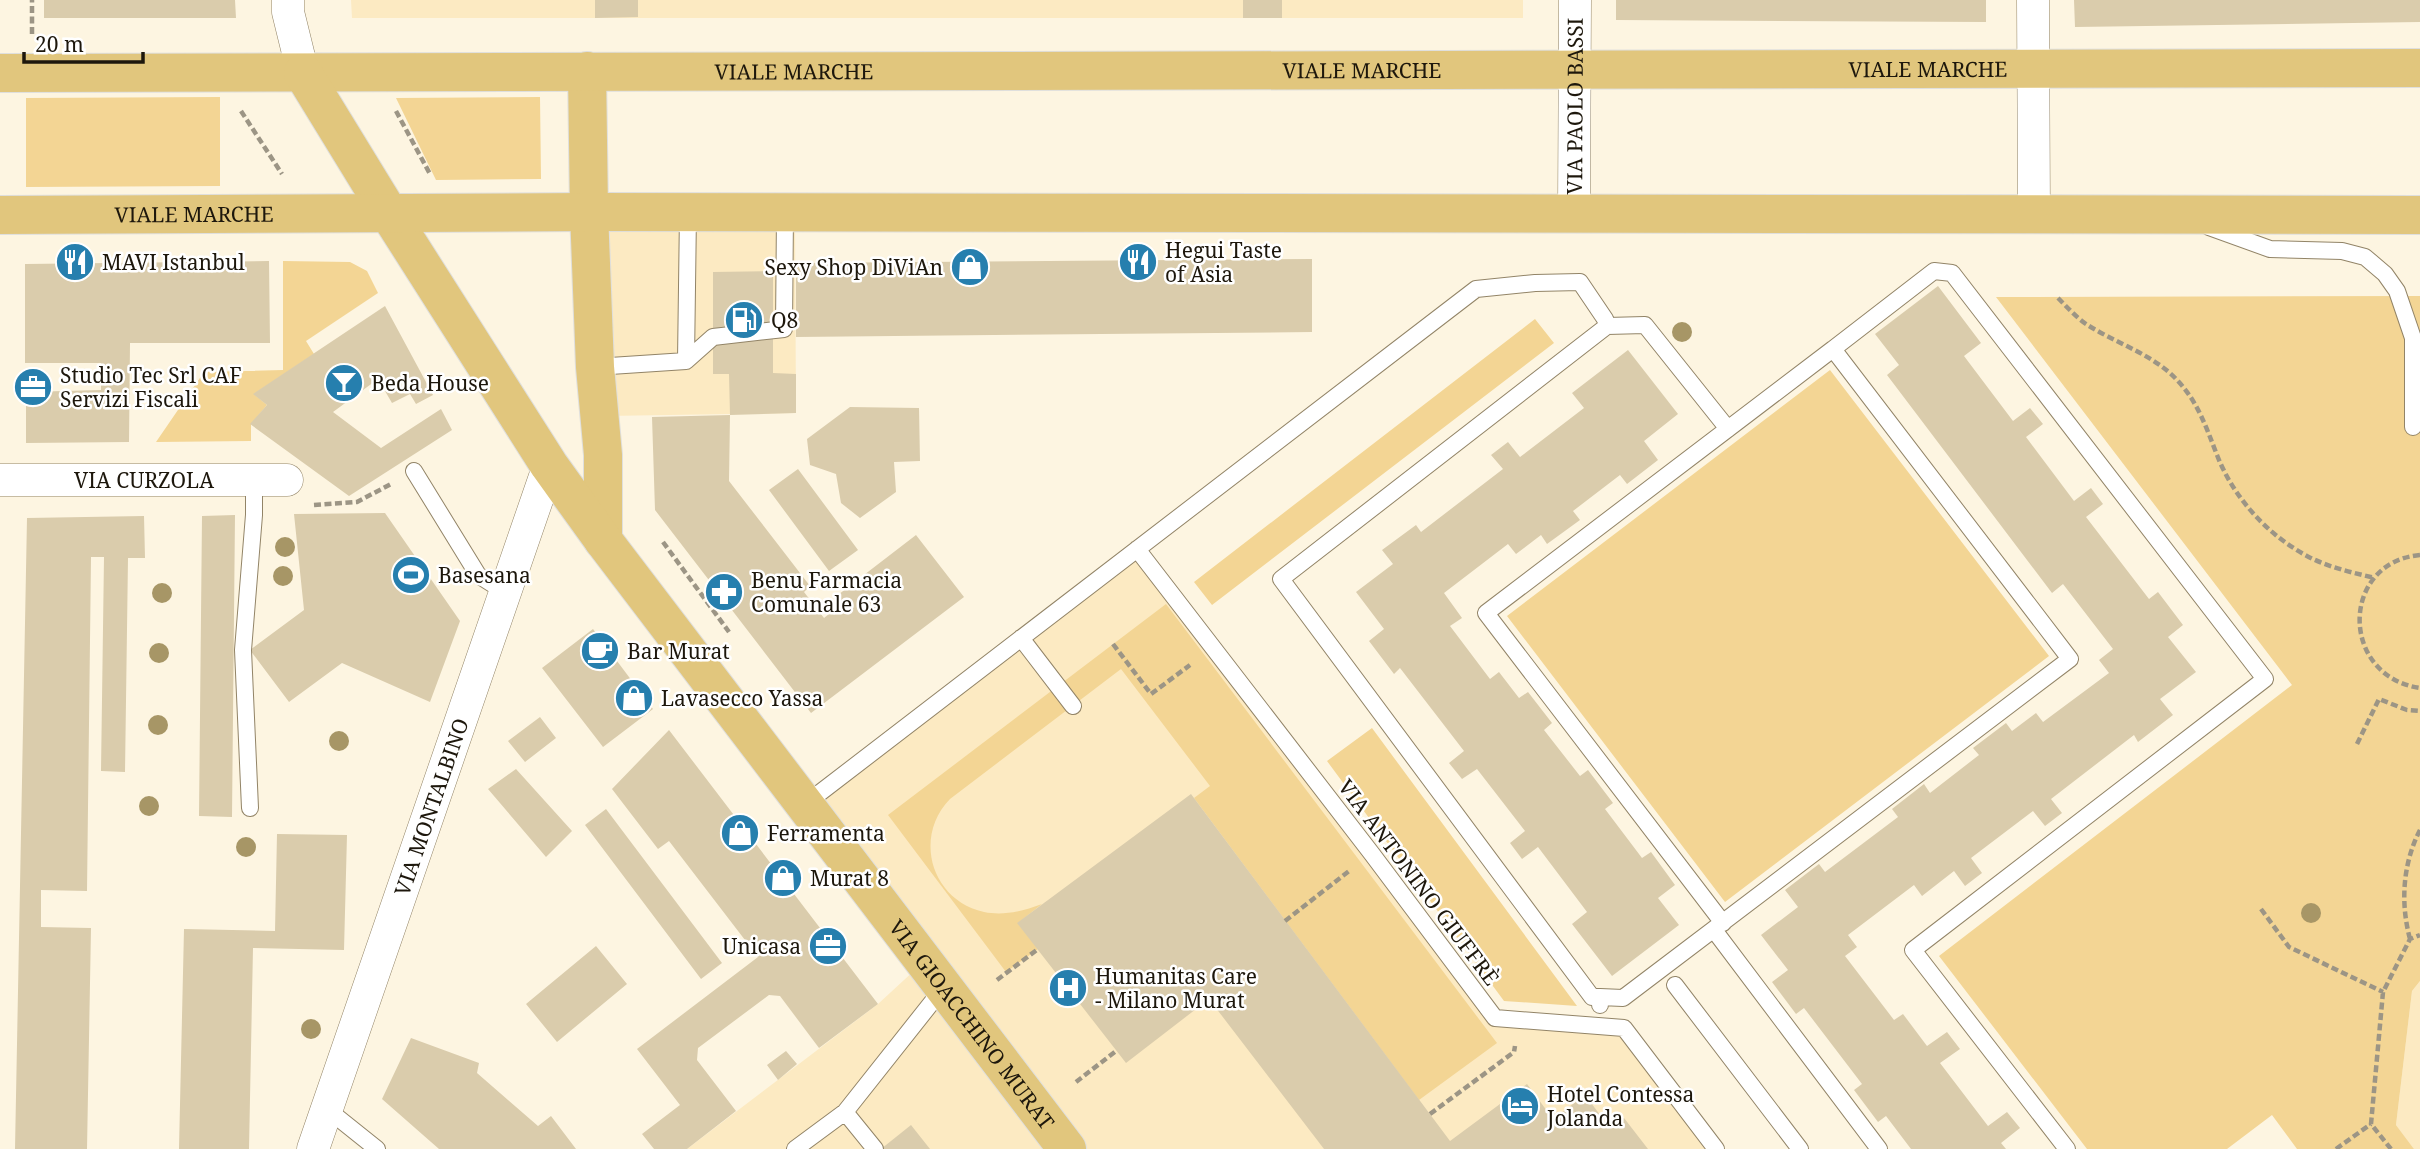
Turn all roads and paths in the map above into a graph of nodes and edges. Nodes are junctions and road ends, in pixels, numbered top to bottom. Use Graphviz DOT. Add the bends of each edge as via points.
graph roads {
  1 [pos="288,0"];
  2 [pos="1575,0"];
  3 [pos="2033,0"];
  4 [pos="2420,68"];
  5 [pos="1576,69"];
  6 [pos="2033,69"];
  7 [pos="587,71"];
  8 [pos="0,73"];
  9 [pos="303,73"];
  10 [pos="235,101"];
  11 [pos="391,102"];
  12 [pos="283,176"];
  13 [pos="434,181"];
  14 [pos="589,212"];
  15 [pos="688,213"];
  16 [pos="785,213"];
  17 [pos="1574,213"];
  18 [pos="2034,213"];
  19 [pos="2174,214"];
  20 [pos="0,215"];
  21 [pos="390,215"];
  22 [pos="2420,215"];
  23 [pos="2059,298"];
  24 [pos="2420,318"];
  25 [pos="1607,326"];
  26 [pos="2413,338"];
  27 [pos="1833,349"];
  28 [pos="687,361"];
  29 [pos="595,367"];
  30 [pos="2413,427"];
  31 [pos="1728,429"];
  32 [pos="549,465"];
  33 [pos="414,471"];
  34 [pos="0,480"];
  35 [pos="254,480"];
  36 [pos="287,480"];
  37 [pos="313,505"];
  38 [pos="603,540"];
  39 [pos="663,542"];
  40 [pos="1137,549"];
  41 [pos="2420,555"];
  42 [pos="2375,578"];
  43 [pos="505,592"];
  44 [pos="729,632"];
  45 [pos="1021,638"];
  46 [pos="1113,644"];
  47 [pos="1214,649"];
  48 [pos="2420,688"];
  49 [pos="1073,706"];
  50 [pos="2420,711"];
  51 [pos="2357,744"];
  52 [pos="804,805"];
  53 [pos="250,808"];
  54 [pos="2420,830"];
  55 [pos="1372,854"];
  56 [pos="2261,909"];
  57 [pos="1285,921"];
  58 [pos="1718,927"];
  59 [pos="2420,935"];
  60 [pos="2410,939"];
  61 [pos="1038,949"];
  62 [pos="998,981"];
  63 [pos="1675,985"];
  64 [pos="944,988"];
  65 [pos="2383,992"];
  66 [pos="1518,1020"];
  67 [pos="1116,1051"];
  68 [pos="1076,1082"];
  69 [pos="327,1109"];
  70 [pos="845,1112"];
  71 [pos="1430,1114"];
  72 [pos="2371,1124"];
  73 [pos="313,1149"];
  74 [pos="377,1149"];
  75 [pos="795,1149"];
  76 [pos="875,1149"];
  77 [pos="1068,1149"];
  78 [pos="1716,1149"];
  79 [pos="1800,1149"];
  80 [pos="1879,1149"];
  81 [pos="2067,1149"];
  82 [pos="2336,1149"];
  83 [pos="2391,1149"];
  1 -- 9 [label="street"];
  2 -- 5 [label="street, VIA PAOLO BASSI"];
  3 -- 6 [label="street"];
  4 -- 6 [label="main road, VIALE MARCHE"];
  5 -- 6 [label="main road, VIALE MARCHE"];
  5 -- 7 [label="main road, VIALE MARCHE"];
  5 -- 17 [label="street, VIA PAOLO BASSI"];
  6 -- 18 [label="street"];
  7 -- 9 [label="main road, VIALE MARCHE"];
  7 -- 14 [label="main road"];
  8 -- 9 [label="main road, VIALE MARCHE"];
  9 -- 21 [label="main road"];
  10 -- 12 [label="path"];
  11 -- 13 [label="path"];
  14 -- 15 [label="main road, VIALE MARCHE"];
  14 -- 21 [label="main road, VIALE MARCHE"];
  14 -- 29 [label="main road"];
  15 -- 16 [label="main road, VIALE MARCHE"];
  15 -- 28 [label="lane"];
  16 -- 17 [label="main road, VIALE MARCHE"];
  16 -- 28 [label="lane" via="784,329 713,337"];
  17 -- 18 [label="main road, VIALE MARCHE"];
  18 -- 19 [label="main road, VIALE MARCHE"];
  19 -- 22 [label="main road, VIALE MARCHE"];
  19 -- 26 [label="lane" via="2270,249 2342,251 2365,257 2397,291"];
  20 -- 21 [label="main road, VIALE MARCHE"];
  21 -- 32 [label="main road, VIA GIOACCHINO MURAT"];
  23 -- 42 [label="path" via="2084,323 2159,364 2176,379 2202,414 2228,479 2262,522 2314,559"];
  24 -- 26 [label="lane"];
  25 -- 31 [label="lane" via="1645,325"];
  25 -- 40 [label="lane" via="1580,282 1476,289"];
  25 -- 58 [label="lane" via="1281,579 1592,996 1600,1002 1623,998"];
  26 -- 30 [label="lane"];
  27 -- 31 [label="lane"];
  27 -- 58 [label="lane" via="2070,659"];
  27 -- 81 [label="lane" via="1934,271 1952,273 2265,679 1913,950"];
  28 -- 29 [label="lane"];
  29 -- 38 [label="main road" via="603,455"];
  31 -- 58 [label="lane" via="1486,613"];
  32 -- 38 [label="main road, VIA GIOACCHINO MURAT"];
  32 -- 43 [label="street, VIA MONTALBINO"];
  33 -- 37 [label="path" via="357,502"];
  33 -- 43 [label="lane" via="478,575"];
  34 -- 35 [label="street, VIA CURZOLA"];
  35 -- 36 [label="street, VIA CURZOLA"];
  35 -- 53 [label="lane" via="243,650"];
  38 -- 52 [label="main road, VIA GIOACCHINO MURAT"];
  39 -- 44 [label="path"];
  40 -- 45 [label="lane"];
  40 -- 47 [label="lane, VIA ANTONINO GIUFFRÈ"];
  41 -- 42 [label="path" via="2398,560"];
  42 -- 48 [label="path" via="2359,617 2364,646 2370,659 2391,679"];
  43 -- 69 [label="street, VIA MONTALBINO"];
  45 -- 49 [label="lane"];
  45 -- 52 [label="lane"];
  46 -- 47 [label="path" via="1151,694"];
  47 -- 55 [label="lane, VIA ANTONINO GIUFFRÈ"];
  50 -- 51 [label="path" via="2379,699"];
  52 -- 64 [label="main road, VIA GIOACCHINO MURAT"];
  54 -- 60 [label="path" via="2404,889"];
  55 -- 57 [label="path"];
  55 -- 66 [label="lane, VIA ANTONINO GIUFFRÈ" via="1495,1018"];
  56 -- 65 [label="path" via="2289,947"];
  58 -- 80 [label="lane"];
  59 -- 60 [label="path"];
  60 -- 65 [label="path"];
  61 -- 62 [label="path"];
  63 -- 79 [label="lane"];
  64 -- 70 [label="lane"];
  64 -- 77 [label="main road, VIA GIOACCHINO MURAT"];
  65 -- 72 [label="path"];
  66 -- 71 [label="path" via="1514,1052"];
  66 -- 78 [label="lane, VIA ANTONINO GIUFFRÈ" via="1623,1028"];
  67 -- 68 [label="path"];
  69 -- 73 [label="street, VIA MONTALBINO"];
  69 -- 74 [label="lane"];
  70 -- 75 [label="lane"];
  70 -- 76 [label="lane"];
  72 -- 82 [label="path"];
  72 -- 83 [label="path"];
}
